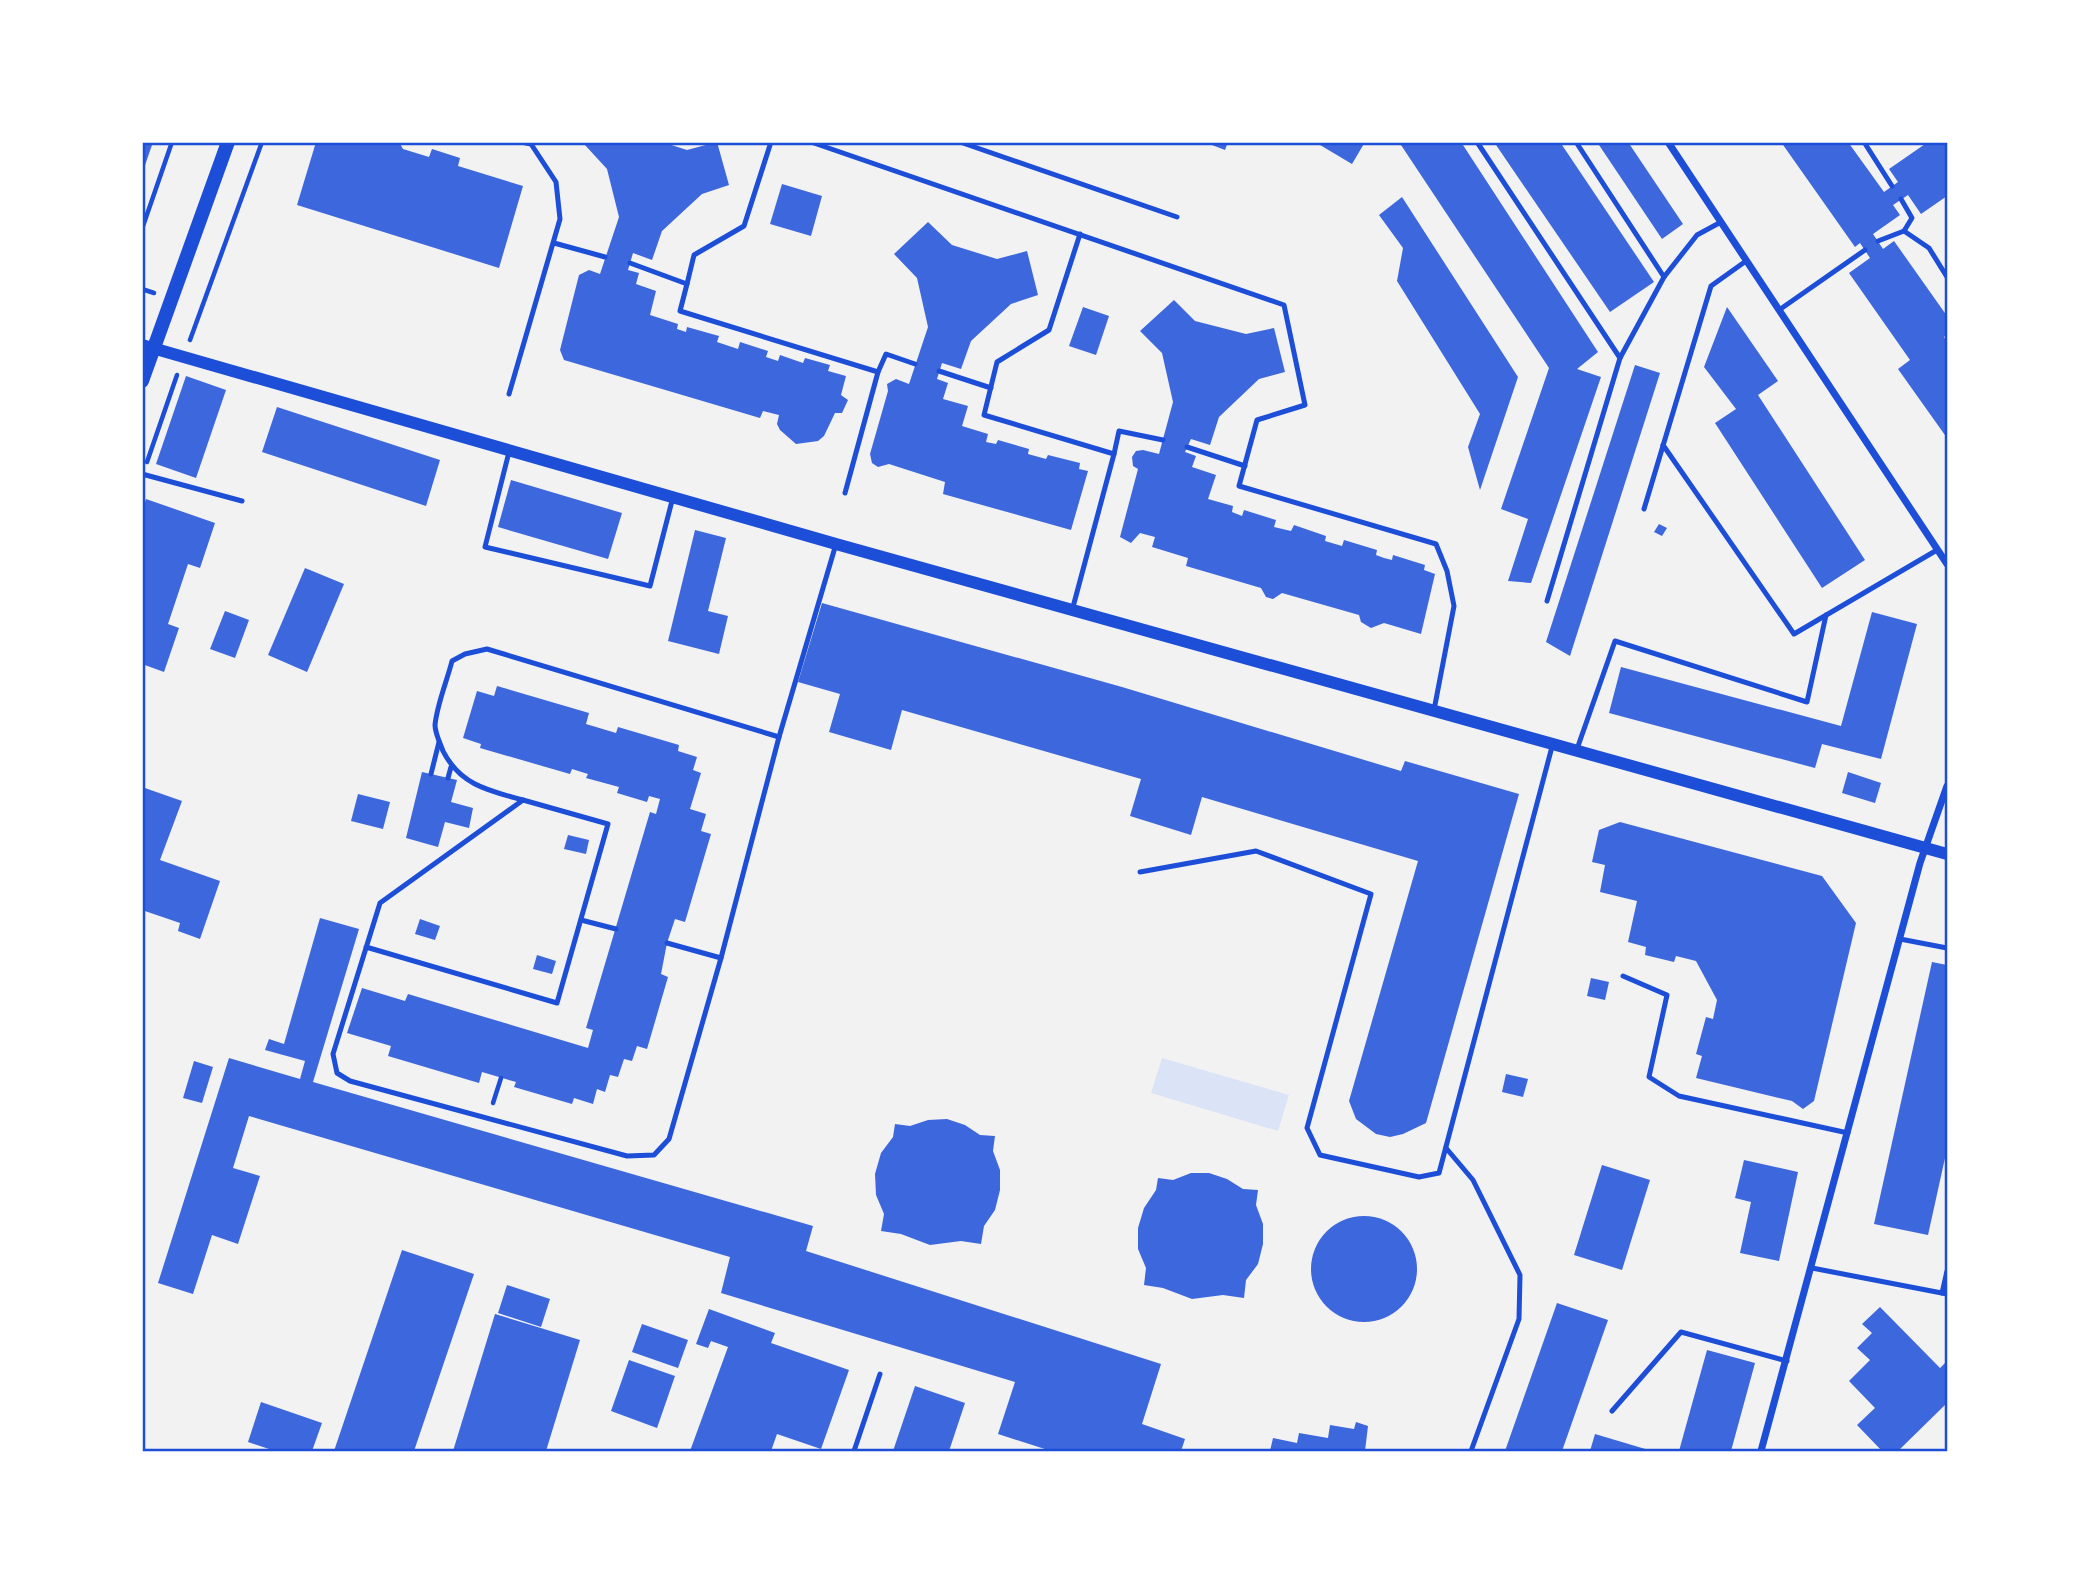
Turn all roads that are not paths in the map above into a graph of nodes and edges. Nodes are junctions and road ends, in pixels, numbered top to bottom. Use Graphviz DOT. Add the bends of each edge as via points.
graph roads {
  1 [pos="228,142"];
  2 [pos="521,142"];
  3 [pos="771,142"];
  4 [pos="811,142"];
  5 [pos="960,142"];
  6 [pos="1477,142"];
  7 [pos="1576,142"];
  8 [pos="1668,142"];
  9 [pos="1864,142"];
  10 [pos="1892,186"];
  11 [pos="1901,200"];
  12 [pos="1177,217"];
  13 [pos="1721,222"];
  14 [pos="1904,231"];
  15 [pos="1080,234"];
  16 [pos="1878,241"];
  17 [pos="554,243"];
  18 [pos="1865,250"];
  19 [pos="605,257"];
  20 [pos="1746,261"];
  21 [pos="630,263"];
  22 [pos="1664,277"];
  23 [pos="1947,277"];
  24 [pos="687,284"];
  25 [pos="1779,310"];
  26 [pos="148,347"];
  27 [pos="1620,358"];
  28 [pos="915,364"];
  29 [pos="940,371"];
  30 [pos="878,372"];
  31 [pos="142,381"];
  32 [pos="991,388"];
  33 [pos="509,394"];
  34 [pos="1163,440"];
  35 [pos="1663,445"];
  36 [pos="1187,447"];
  37 [pos="510,450"];
  38 [pos="1114,454"];
  39 [pos="1245,466"];
  40 [pos="142,474"];
  41 [pos="845,493"];
  42 [pos="673,497"];
  43 [pos="242,501"];
  44 [pos="1644,509"];
  45 [pos="836,544"];
  46 [pos="1937,550"];
  47 [pos="1947,564"];
  48 [pos="1547,601"];
  49 [pos="1073,607"];
  50 [pos="1825,615"];
  51 [pos="1434,710"];
  52 [pos="779,737"];
  53 [pos="439,742"];
  54 [pos="1553,744"];
  55 [pos="1577,750"];
  56 [pos="451,767"];
  57 [pos="431,774"];
  58 [pos="448,778"];
  59 [pos="1947,786"];
  60 [pos="523,800"];
  61 [pos="1924,848"];
  62 [pos="1947,854"];
  63 [pos="1140,872"];
  64 [pos="581,920"];
  65 [pos="616,929"];
  66 [pos="1900,939"];
  67 [pos="667,943"];
  68 [pos="366,947"];
  69 [pos="1947,948"];
  70 [pos="721,958"];
  71 [pos="1623,976"];
  72 [pos="1848,1133"];
  73 [pos="1446,1148"];
  74 [pos="1812,1269"];
  75 [pos="1947,1271"];
  76 [pos="1945,1293"];
  77 [pos="1787,1361"];
  78 [pos="880,1374"];
  79 [pos="1612,1411"];
  80 [pos="855,1451"];
  81 [pos="1471,1451"];
  82 [pos="1761,1451"];
  1 -- 26 [label="main road"];
  2 -- 17 [label="lane" via="531,145 556,182 560,219"];
  3 -- 24 [label="lane" via="744,226 694,255"];
  4 -- 15 [label="lane"];
  5 -- 12 [label="lane"];
  6 -- 27 [label="lane"];
  7 -- 22 [label="lane"];
  8 -- 13 [label="street"];
  9 -- 10 [label="lane"];
  11 -- 14 [label="lane" via="1912,218"];
  13 -- 20 [label="street"];
  13 -- 22 [label="lane" via="1698,235"];
  14 -- 16 [label="lane"];
  14 -- 23 [label="lane" via="1929,248"];
  15 -- 32 [label="lane" via="1049,330 997,362"];
  15 -- 39 [label="lane" via="1284,305 1305,405 1257,420"];
  17 -- 19 [label="lane"];
  17 -- 33 [label="lane"];
  18 -- 25 [label="lane"];
  20 -- 25 [label="street"];
  20 -- 35 [label="lane" via="1711,286"];
  21 -- 24 [label="lane"];
  22 -- 27 [label="lane"];
  24 -- 30 [label="lane" via="680,311"];
  25 -- 46 [label="street"];
  26 -- 31 [label="main road"];
  26 -- 37 [label="street"];
  27 -- 48 [label="lane"];
  28 -- 30 [label="lane" via="886,354"];
  29 -- 32 [label="lane"];
  30 -- 41 [label="lane"];
  32 -- 38 [label="lane" via="984,415"];
  34 -- 38 [label="lane" via="1119,431"];
  35 -- 44 [label="lane"];
  35 -- 50 [label="lane" via="1794,634"];
  36 -- 39 [label="lane"];
  37 -- 42 [label="street"];
  37 -- 42 [label="lane" via="485,547 650,586"];
  38 -- 49 [label="lane"];
  39 -- 51 [label="lane" via="1239,486 1436,544 1454,606"];
  40 -- 43 [label="lane"];
  42 -- 45 [label="street"];
  45 -- 49 [label="street"];
  45 -- 52 [label="lane"];
  46 -- 47 [label="street"];
  46 -- 50 [label="lane"];
  49 -- 51 [label="street"];
  50 -- 55 [label="lane" via="1807,702 1615,641"];
  51 -- 54 [label="street"];
  52 -- 53 [label="lane" via="486,649 452,661 435,726"];
  52 -- 70 [label="lane"];
  53 -- 56 [label="lane"];
  53 -- 57 [label="lane"];
  54 -- 55 [label="street"];
  54 -- 73 [label="lane"];
  55 -- 61 [label="street"];
  56 -- 58 [label="lane"];
  56 -- 60 [label="lane" via="485,790"];
  59 -- 61 [label="street"];
  60 -- 64 [label="lane" via="608,824"];
  60 -- 68 [label="lane" via="380,903"];
  61 -- 62 [label="street"];
  61 -- 66 [label="street"];
  63 -- 73 [label="lane" via="1256,851 1371,894 1307,1129 1320,1155 1419,1177 1438,1173"];
  64 -- 65 [label="lane"];
  64 -- 68 [label="lane" via="557,1003"];
  66 -- 69 [label="lane"];
  66 -- 72 [label="street"];
  67 -- 70 [label="lane"];
  68 -- 70 [label="lane" via="332,1054 337,1073 351,1081 627,1156 654,1155 669,1139"];
  71 -- 72 [label="lane" via="1667,995 1649,1077 1679,1096"];
  72 -- 74 [label="street"];
  73 -- 81 [label="lane" via="1473,1180 1520,1275 1519,1319"];
  74 -- 76 [label="lane"];
  74 -- 77 [label="street"];
  75 -- 76 [label="lane"];
  77 -- 79 [label="lane" via="1681,1332"];
  77 -- 82 [label="street"];
  78 -- 80 [label="lane"];
}
